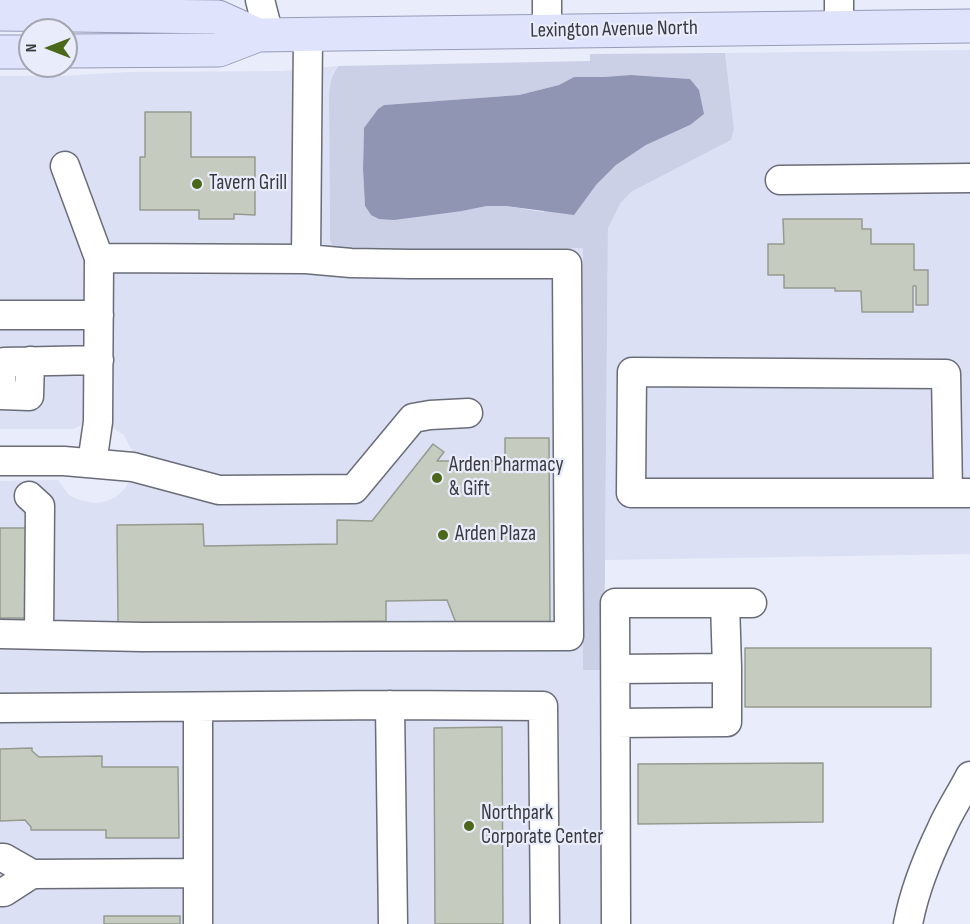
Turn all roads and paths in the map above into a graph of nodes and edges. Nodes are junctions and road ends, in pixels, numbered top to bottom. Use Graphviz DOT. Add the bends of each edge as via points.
graph roads {
  1 [pos="260,0"];
  2 [pos="0,14"];
  3 [pos="839,14"];
  4 [pos="547,15"];
  5 [pos="970,26"];
  6 [pos="308,34"];
  7 [pos="263,35"];
  8 [pos="78,51"];
  9 [pos="0,52"];
  10 [pos="18,52"];
  11 [pos="65,166"];
  12 [pos="970,178"];
  13 [pos="780,180"];
  14 [pos="99,258"];
  15 [pos="306,259"];
  16 [pos="0,315"];
  17 [pos="99,315"];
  18 [pos="99,360"];
  19 [pos="30,362"];
  20 [pos="468,413"];
  21 [pos="0,461"];
  22 [pos="92,464"];
  23 [pos="959,493"];
  24 [pos="30,496"];
  25 [pos="0,634"];
  26 [pos="39,635"];
  27 [pos="727,668"];
  28 [pos="616,669"];
  29 [pos="390,705"];
  30 [pos="198,707"];
  31 [pos="0,708"];
  32 [pos="616,723"];
  33 [pos="970,777"];
  34 [pos="0,858"];
  35 [pos="198,873"];
  36 [pos="33,874"];
  37 [pos="0,892"];
  38 [pos="198,924"];
  39 [pos="393,924"];
  40 [pos="545,924"];
  41 [pos="616,924"];
  42 [pos="908,924"];
  1 -- 7 [label="street"];
  2 -- 7 [label="main road, Lexington Avenue North" via="218,17"];
  3 -- 4 [label="main road, Lexington Avenue North"];
  3 -- 5 [label="main road, Lexington Avenue North"];
  4 -- 6 [label="main road, Lexington Avenue North"];
  6 -- 7 [label="main road, Lexington Avenue North"];
  6 -- 15 [label="street"];
  7 -- 8 [label="main road, Lexington Avenue North" via="219,50"];
  9 -- 10 [label="main road"];
  11 -- 14 [label="street"];
  12 -- 13 [label="street"];
  14 -- 15 [label="street"];
  14 -- 17 [label="street"];
  15 -- 26 [label="street" via="363,264 567,264 569,636"];
  16 -- 17 [label="street"];
  17 -- 18 [label="street"];
  18 -- 19 [label="street"];
  18 -- 22 [label="street" via="98,422"];
  20 -- 22 [label="street" via="413,418 354,489 219,490 133,466"];
  21 -- 22 [label="street"];
  23 -- 23 [label="street" via="631,493 632,372 946,374"];
  24 -- 26 [label="street" via="40,506"];
  25 -- 26 [label="street"];
  27 -- 28 [label="street"];
  27 -- 28 [label="street" via="739,603 615,603"];
  27 -- 32 [label="street" via="727,722"];
  28 -- 32 [label="street"];
  29 -- 30 [label="street"];
  29 -- 39 [label="street"];
  29 -- 40 [label="street" via="543,706"];
  30 -- 31 [label="street"];
  30 -- 35 [label="street"];
  32 -- 41 [label="street"];
  33 -- 42 [label="street" via="941,829"];
  34 -- 36 [label="street"];
  35 -- 36 [label="street"];
  35 -- 38 [label="street"];
  36 -- 37 [label="street"];
}
